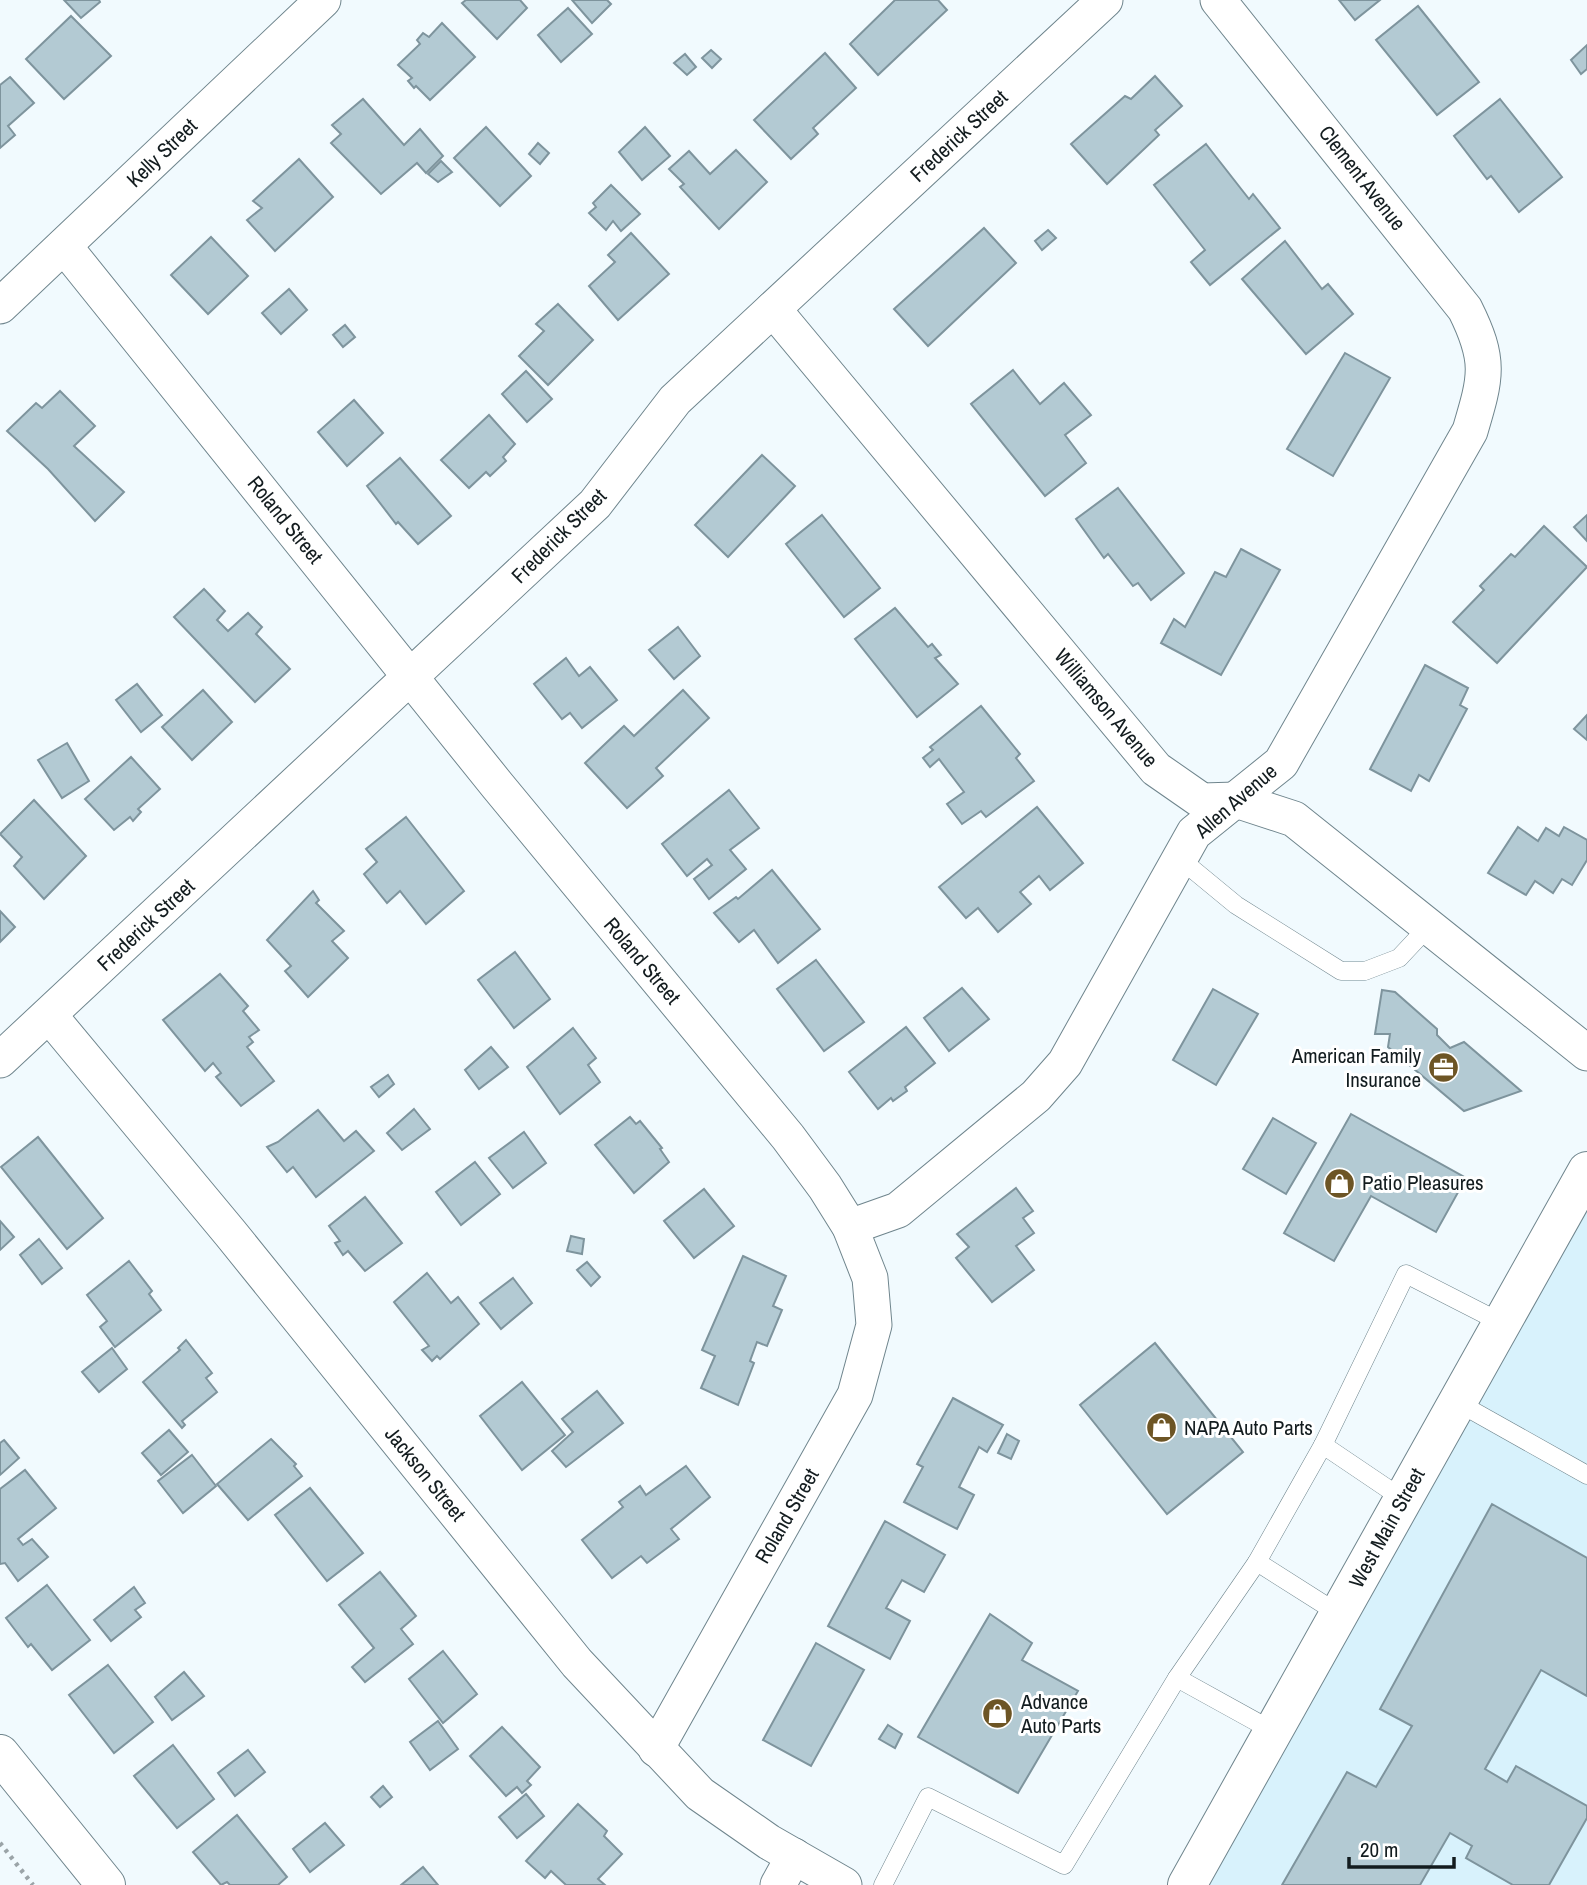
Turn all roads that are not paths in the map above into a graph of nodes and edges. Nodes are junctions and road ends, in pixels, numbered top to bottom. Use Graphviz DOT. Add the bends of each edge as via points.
graph roads {
  1 [pos="323,0"];
  2 [pos="1105,0"];
  3 [pos="1218,0"];
  4 [pos="64,246"];
  5 [pos="0,306"];
  6 [pos="773,309"];
  7 [pos="1484,368"];
  8 [pos="411,677"];
  9 [pos="1236,800"];
  10 [pos="1179,858"];
  11 [pos="1429,926"];
  12 [pos="49,1015"];
  13 [pos="1587,1053"];
  14 [pos="0,1060"];
  15 [pos="1587,1171"];
  16 [pos="850,1227"];
  17 [pos="1502,1323"];
  18 [pos="1457,1402"];
  19 [pos="1322,1445"];
  20 [pos="1587,1475"];
  21 [pos="1402,1499"];
  22 [pos="1257,1562"];
  23 [pos="1339,1615"];
  24 [pos="1177,1678"];
  25 [pos="1273,1731"];
  26 [pos="656,1749"];
  27 [pos="0,1754"];
  28 [pos="786,1871"];
  29 [pos="106,1885"];
  30 [pos="844,1885"];
  31 [pos="883,1885"];
  32 [pos="1187,1885"];
  1 -- 4 [label="street, Kelly Street"];
  2 -- 6 [label="street, Frederick Street"];
  3 -- 7 [label="street, Clement Avenue" via="1465,309 1481,340"];
  4 -- 5 [label="street, Kelly Street"];
  4 -- 8 [label="street, Roland Street"];
  6 -- 8 [label="street, Frederick Street" via="675,400 596,504"];
  6 -- 9 [label="street, Williamson Avenue" via="1156,769 1202,801"];
  7 -- 9 [label="street, Allen Avenue" via="1470,431 1281,763"];
  8 -- 12 [label="street, Frederick Street"];
  8 -- 16 [label="street, Roland Street" via="788,1136"];
  9 -- 10 [label="street, Allen Avenue" via="1194,833"];
  9 -- 11 [label="street, Williamson Avenue" via="1294,819"];
  10 -- 11 [label="lane" via="1236,905 1341,971 1365,971 1399,958"];
  10 -- 16 [label="street, Allen Avenue" via="1065,1063 1036,1096 898,1210"];
  11 -- 13 [label="street, Williamson Avenue"];
  12 -- 14 [label="street, Frederick Street"];
  12 -- 26 [label="street, Jackson Street" via="577,1664"];
  15 -- 17 [label="main road, West Main Street"];
  16 -- 26 [label="street, Roland Street" via="870,1278 874,1325 855,1395"];
  17 -- 18 [label="main road, West Main Street"];
  17 -- 19 [label="lane" via="1406,1274"];
  18 -- 20 [label="lane"];
  18 -- 21 [label="main road, West Main Street"];
  19 -- 21 [label="lane"];
  19 -- 22 [label="lane"];
  21 -- 23 [label="main road, West Main Street"];
  22 -- 23 [label="lane"];
  22 -- 24 [label="lane"];
  23 -- 25 [label="main road, West Main Street"];
  24 -- 25 [label="lane"];
  24 -- 31 [label="lane" via="1064,1865 928,1797"];
  25 -- 32 [label="main road, West Main Street"];
  26 -- 28 [label="street, Jackson Street" via="701,1794 769,1842"];
  27 -- 29 [label="main road"];
  28 -- 30 [label="street, Jackson Street"];
}
